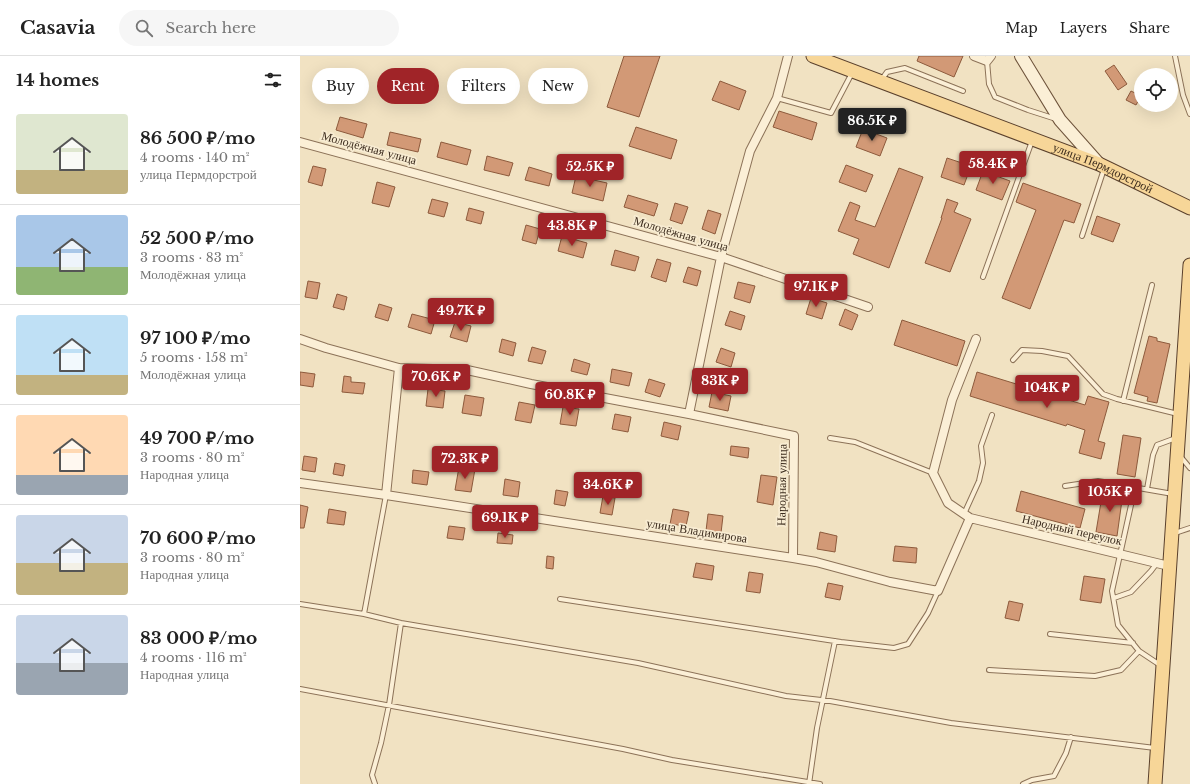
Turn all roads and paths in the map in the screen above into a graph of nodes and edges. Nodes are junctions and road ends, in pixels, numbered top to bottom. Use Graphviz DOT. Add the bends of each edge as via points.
graph roads {
  1 [pos="788,56"];
  2 [pos="812,56"];
  3 [pos="974,56"];
  4 [pos="1020,56"];
  5 [pos="1175,56"];
  6 [pos="989,59"];
  7 [pos="853,70"];
  8 [pos="880,81"];
  9 [pos="963,91"];
  10 [pos="776,98"];
  11 [pos="1190,114"];
  12 [pos="1060,120"];
  13 [pos="1032,138"];
  14 [pos="300,142"];
  15 [pos="1102,165"];
  16 [pos="1190,208"];
  17 [pos="1082,236"];
  18 [pos="721,257"];
  19 [pos="1190,265"];
  20 [pos="983,277"];
  21 [pos="1152,284"];
  22 [pos="868,307"];
  23 [pos="300,338"];
  24 [pos="976,339"];
  25 [pos="1013,360"];
  26 [pos="399,368"];
  27 [pos="1123,401"];
  28 [pos="689,414"];
  29 [pos="992,414"];
  30 [pos="1180,414"];
  31 [pos="1178,437"];
  32 [pos="830,438"];
  33 [pos="1177,452"];
  34 [pos="1190,468"];
  35 [pos="933,473"];
  36 [pos="300,483"];
  37 [pos="1065,486"];
  38 [pos="1135,487"];
  39 [pos="1147,489"];
  40 [pos="1175,494"];
  41 [pos="386,495"];
  42 [pos="967,516"];
  43 [pos="1190,528"];
  44 [pos="1172,533"];
  45 [pos="1121,554"];
  46 [pos="793,558"];
  47 [pos="1163,564"];
  48 [pos="938,592"];
  49 [pos="1114,598"];
  50 [pos="560,599"];
  51 [pos="300,604"];
  52 [pos="364,614"];
  53 [pos="401,623"];
  54 [pos="1050,634"];
  55 [pos="835,641"];
  56 [pos="1133,643"];
  57 [pos="1139,651"];
  58 [pos="1162,667"];
  59 [pos="989,670"];
  60 [pos="300,689"];
  61 [pos="823,700"];
  62 [pos="389,705"];
  63 [pos="1071,737"];
  64 [pos="1157,748"];
  65 [pos="810,783"];
  66 [pos="374,784"];
  67 [pos="820,784"];
  68 [pos="1023,784"];
  69 [pos="1155,784"];
  1 -- 10 [label="street"];
  2 -- 7 [label="main road, улица Пермдорстрой"];
  3 -- 6 [label="street"];
  4 -- 12 [label="street"];
  5 -- 11 [label="lane" via="1183,95"];
  6 -- 12 [label="lane" via="989,84 995,97"];
  7 -- 8 [label="main road, улица Пермдорстрой"];
  7 -- 10 [label="lane" via="831,113"];
  8 -- 9 [label="lane" via="887,72 905,68"];
  8 -- 13 [label="main road, улица Пермдорстрой"];
  10 -- 18 [label="street" via="750,151"];
  12 -- 15 [label="street"];
  13 -- 15 [label="main road, улица Пермдорстрой"];
  13 -- 20 [label="lane"];
  14 -- 18 [label="street, Молодёжная улица"];
  15 -- 16 [label="main road, улица Пермдорстрой"];
  15 -- 17 [label="lane"];
  18 -- 22 [label="street, Молодёжная улица"];
  18 -- 28 [label="street"];
  19 -- 30 [label="main road"];
  21 -- 27 [label="lane"];
  23 -- 26 [label="street, Народная улица" via="326,348"];
  24 -- 35 [label="street" via="952,400"];
  25 -- 27 [label="lane" via="1022,350 1068,356 1103,394"];
  26 -- 28 [label="street, Народная улица" via="467,370"];
  26 -- 41 [label="street"];
  27 -- 30 [label="lane"];
  28 -- 46 [label="street, Народная улица" via="794,436"];
  29 -- 42 [label="lane" via="981,446 983,463 979,481"];
  30 -- 31 [label="main road"];
  31 -- 33 [label="main road"];
  31 -- 39 [label="lane" via="1157,445"];
  32 -- 35 [label="lane" via="855,442"];
  33 -- 34 [label="lane"];
  33 -- 40 [label="main road"];
  35 -- 42 [label="street" via="948,503"];
  36 -- 41 [label="street, улица Владимирова"];
  37 -- 38 [label="lane" via="1098,481"];
  38 -- 39 [label="lane"];
  38 -- 45 [label="lane"];
  39 -- 40 [label="lane"];
  40 -- 44 [label="main road"];
  41 -- 46 [label="street, улица Владимирова"];
  41 -- 52 [label="lane"];
  42 -- 45 [label="street, Народный переулок"];
  42 -- 48 [label="street"];
  43 -- 44 [label="lane"];
  44 -- 47 [label="main road"];
  45 -- 47 [label="street, Народный переулок"];
  45 -- 49 [label="lane" via="1112,591"];
  46 -- 48 [label="street, улица Владимирова"];
  47 -- 49 [label="lane" via="1151,571 1130,592"];
  47 -- 58 [label="main road"];
  48 -- 55 [label="lane" via="908,644 894,648"];
  49 -- 56 [label="lane" via="1118,626"];
  50 -- 55 [label="lane"];
  51 -- 52 [label="lane"];
  52 -- 53 [label="lane"];
  53 -- 61 [label="lane" via="638,663 786,696"];
  53 -- 62 [label="lane"];
  54 -- 56 [label="lane"];
  55 -- 61 [label="lane"];
  56 -- 57 [label="lane"];
  57 -- 58 [label="lane"];
  57 -- 59 [label="lane" via="1121,670 1095,676"];
  58 -- 64 [label="main road"];
  60 -- 62 [label="lane"];
  61 -- 63 [label="lane" via="951,723"];
  61 -- 65 [label="lane"];
  62 -- 65 [label="lane" via="672,760"];
  62 -- 66 [label="lane" via="372,775"];
  63 -- 64 [label="lane"];
  63 -- 68 [label="lane" via="1054,776"];
  64 -- 69 [label="main road"];
  65 -- 67 [label="lane"];
}
